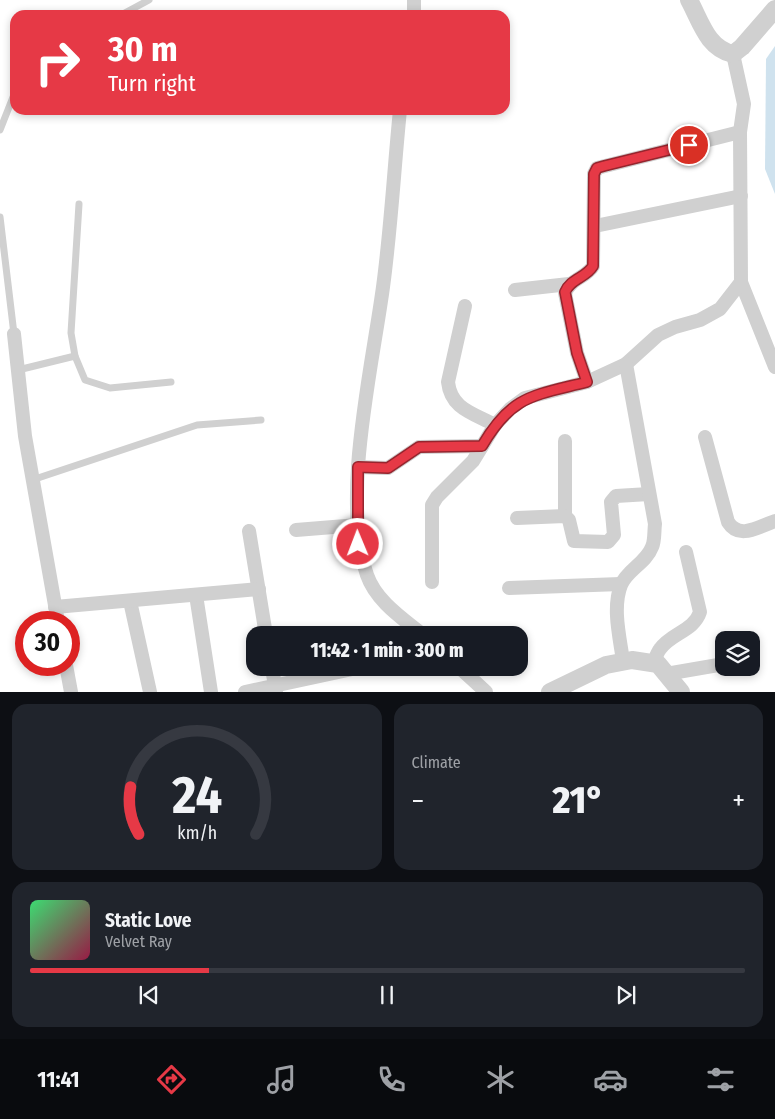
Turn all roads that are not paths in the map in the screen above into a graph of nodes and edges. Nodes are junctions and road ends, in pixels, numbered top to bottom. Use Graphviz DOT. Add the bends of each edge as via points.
graph roads {
  1 [pos="149,0"];
  2 [pos="689,0"];
  3 [pos="775,9"];
  4 [pos="130,10"];
  5 [pos="733,54"];
  6 [pos="10,105"];
  7 [pos="400,115"];
  8 [pos="0,130"];
  9 [pos="740,132"];
  10 [pos="741,196"];
  11 [pos="79,204"];
  12 [pos="0,218"];
  13 [pos="595,226"];
  14 [pos="741,282"];
  15 [pos="569,284"];
  16 [pos="515,290"];
  17 [pos="465,306"];
  18 [pos="14,334"];
  19 [pos="75,356"];
  20 [pos="626,364"];
  21 [pos="775,367"];
  22 [pos="18,370"];
  23 [pos="171,382"];
  24 [pos="587,382"];
  25 [pos="261,420"];
  26 [pos="494,425"];
  27 [pos="705,437"];
  28 [pos="565,441"];
  29 [pos="482,446"];
  30 [pos="358,467"];
  31 [pos="32,480"];
  32 [pos="650,494"];
  33 [pos="565,516"];
  34 [pos="517,518"];
  35 [pos="775,521"];
  36 [pos="358,524"];
  37 [pos="296,530"];
  38 [pos="249,531"];
  39 [pos="686,552"];
  40 [pos="432,582"];
  41 [pos="621,584"];
  42 [pos="509,588"];
  43 [pos="259,589"];
  44 [pos="196,595"];
  45 [pos="130,601"];
  46 [pos="55,606"];
  47 [pos="56,611"];
  48 [pos="265,626"];
  49 [pos="412,626"];
  50 [pos="623,662"];
  51 [pos="715,665"];
  52 [pos="660,669"];
  53 [pos="68,676"];
  54 [pos="324,676"];
  55 [pos="469,676"];
  56 [pos="275,688"];
  57 [pos="71,692"];
  58 [pos="150,692"];
  59 [pos="211,692"];
  60 [pos="245,692"];
  61 [pos="486,692"];
  62 [pos="550,692"];
  63 [pos="681,692"];
  1 -- 4 [label="lane"];
  2 -- 5 [label="street" via="713,46"];
  3 -- 5 [label="street"];
  5 -- 9 [label="street" via="744,104"];
  6 -- 8 [label="lane"];
  7 -- 30 [label="street" via="384,284"];
  9 -- 10 [label="street"];
  9 -- 13 [label="street" via="597,168 594,174"];
  10 -- 13 [label="street"];
  10 -- 14 [label="street"];
  11 -- 19 [label="lane" via="71,333"];
  12 -- 18 [label="lane"];
  13 -- 15 [label="street" via="593,266 589,273"];
  14 -- 20 [label="street" via="720,309 658,335"];
  14 -- 21 [label="street"];
  15 -- 16 [label="street"];
  15 -- 24 [label="street" via="565,292 577,353"];
  17 -- 26 [label="street" via="448,382 450,395 454,402"];
  18 -- 22 [label="street"];
  19 -- 22 [label="lane"];
  19 -- 23 [label="lane" via="86,380 110,388"];
  20 -- 24 [label="street"];
  20 -- 32 [label="street"];
  22 -- 31 [label="street"];
  24 -- 26 [label="street" via="525,398"];
  25 -- 31 [label="lane" via="196,425"];
  26 -- 29 [label="street"];
  27 -- 35 [label="street" via="732,530 746,532"];
  28 -- 33 [label="street"];
  29 -- 30 [label="street" via="419,447 388,468"];
  29 -- 40 [label="street" via="473,461 432,505"];
  30 -- 36 [label="street"];
  31 -- 46 [label="street"];
  32 -- 33 [label="street" via="613,498 614,535 608,542 574,541"];
  32 -- 41 [label="street" via="655,524 653,546"];
  33 -- 34 [label="street"];
  36 -- 37 [label="street"];
  36 -- 49 [label="street" via="358,544 368,577 381,599"];
  38 -- 43 [label="street"];
  39 -- 52 [label="street" via="700,612 697,621 659,650"];
  41 -- 42 [label="street"];
  41 -- 50 [label="street" via="618,620"];
  43 -- 44 [label="street"];
  43 -- 48 [label="street"];
  44 -- 45 [label="street"];
  44 -- 59 [label="street"];
  45 -- 46 [label="street"];
  45 -- 58 [label="street"];
  46 -- 47 [label="street"];
  50 -- 52 [label="street" via="632,660"];
  50 -- 62 [label="street" via="606,665"];
  51 -- 52 [label="street"];
  52 -- 63 [label="street"];
  53 -- 57 [label="street"];
  54 -- 56 [label="street"];
  55 -- 61 [label="street"];
  56 -- 60 [label="street"];
}
